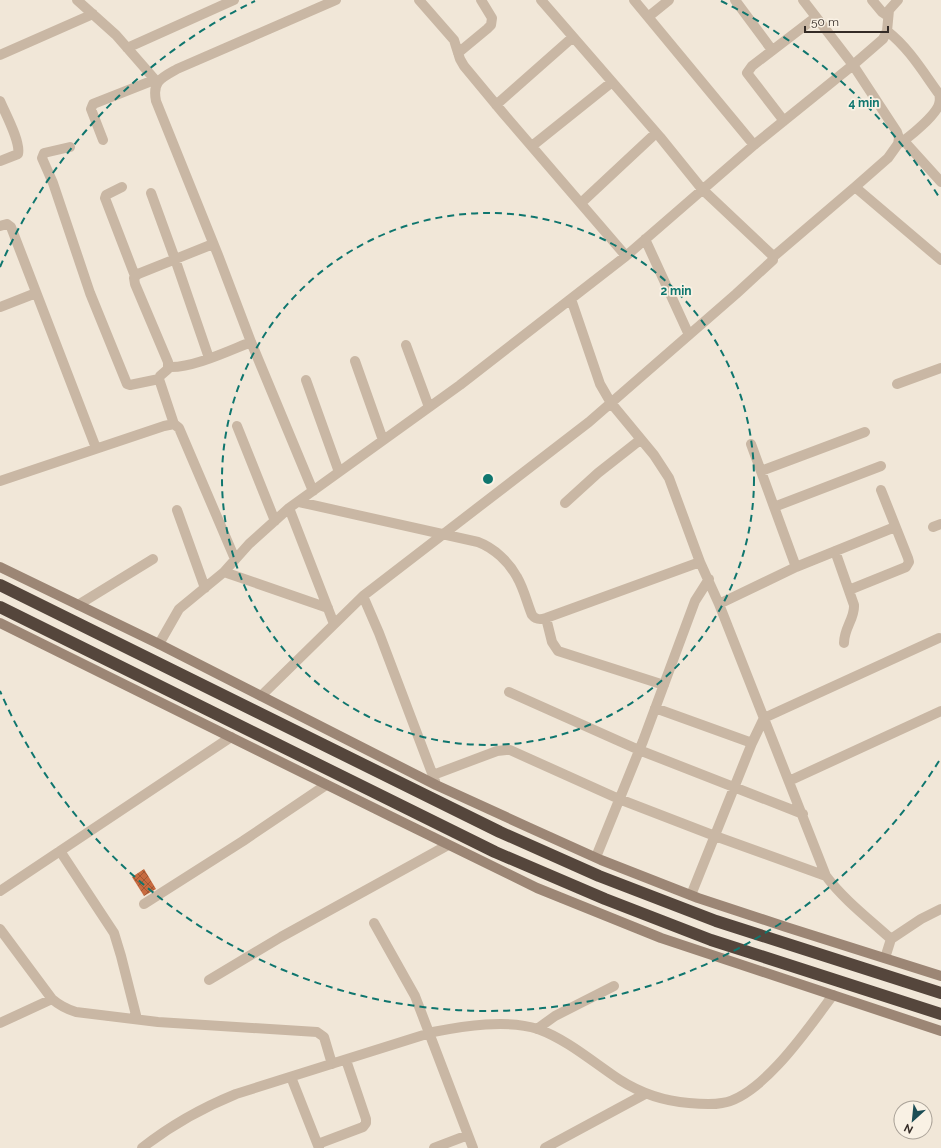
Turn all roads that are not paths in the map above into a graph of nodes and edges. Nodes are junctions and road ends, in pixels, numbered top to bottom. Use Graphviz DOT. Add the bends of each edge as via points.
graph roads {
  1 [pos="77,0"];
  2 [pos="234,0"];
  3 [pos="336,0"];
  4 [pos="419,0"];
  5 [pos="481,0"];
  6 [pos="541,0"];
  7 [pos="634,0"];
  8 [pos="669,0"];
  9 [pos="735,0"];
  10 [pos="803,0"];
  11 [pos="872,0"];
  12 [pos="898,0"];
  13 [pos="93,14"];
  14 [pos="888,16"];
  15 [pos="648,17"];
  16 [pos="816,17"];
  17 [pos="887,31"];
  18 [pos="573,37"];
  19 [pos="127,48"];
  20 [pos="772,50"];
  21 [pos="458,53"];
  22 [pos="0,55"];
  23 [pos="853,65"];
  24 [pos="156,81"];
  25 [pos="612,82"];
  26 [pos="0,101"];
  27 [pos="940,101"];
  28 [pos="496,105"];
  29 [pos="784,121"];
  30 [pos="656,133"];
  31 [pos="103,140"];
  32 [pos="901,143"];
  33 [pos="754,145"];
  34 [pos="532,146"];
  35 [pos="70,147"];
  36 [pos="0,161"];
  37 [pos="941,182"];
  38 [pos="122,187"];
  39 [pos="855,188"];
  40 [pos="702,189"];
  41 [pos="150,193"];
  42 [pos="580,202"];
  43 [pos="0,226"];
  44 [pos="645,239"];
  45 [pos="213,244"];
  46 [pos="938,254"];
  47 [pos="626,256"];
  48 [pos="773,257"];
  49 [pos="175,259"];
  50 [pos="136,276"];
  51 [pos="36,293"];
  52 [pos="571,299"];
  53 [pos="0,307"];
  54 [pos="688,335"];
  55 [pos="251,342"];
  56 [pos="406,344"];
  57 [pos="209,358"];
  58 [pos="355,361"];
  59 [pos="169,367"];
  60 [pos="941,368"];
  61 [pos="159,379"];
  62 [pos="306,380"];
  63 [pos="897,384"];
  64 [pos="610,403"];
  65 [pos="429,408"];
  66 [pos="174,424"];
  67 [pos="237,426"];
  68 [pos="865,432"];
  69 [pos="383,440"];
  70 [pos="640,440"];
  71 [pos="751,444"];
  72 [pos="96,448"];
  73 [pos="881,466"];
  74 [pos="761,471"];
  75 [pos="339,472"];
  76 [pos="0,481"];
  77 [pos="881,490"];
  78 [pos="313,491"];
  79 [pos="299,502"];
  80 [pos="565,503"];
  81 [pos="774,507"];
  82 [pos="290,508"];
  83 [pos="177,510"];
  84 [pos="275,520"];
  85 [pos="895,527"];
  86 [pos="444,534"];
  87 [pos="835,551"];
  88 [pos="153,559"];
  89 [pos="234,559"];
  90 [pos="700,562"];
  91 [pos="0,567"];
  92 [pos="796,567"];
  93 [pos="224,572"];
  94 [pos="709,580"];
  95 [pos="0,585"];
  96 [pos="205,588"];
  97 [pos="849,590"];
  98 [pos="364,596"];
  99 [pos="719,604"];
  100 [pos="78,605"];
  101 [pos="0,607"];
  102 [pos="328,608"];
  103 [pos="546,618"];
  104 [pos="0,623"];
  105 [pos="334,624"];
  106 [pos="939,638"];
  107 [pos="844,643"];
  108 [pos="159,644"];
  109 [pos="664,685"];
  110 [pos="510,692"];
  111 [pos="261,696"];
  112 [pos="655,708"];
  113 [pos="941,711"];
  114 [pos="764,718"];
  115 [pos="231,737"];
  116 [pos="752,743"];
  117 [pos="639,750"];
  118 [pos="433,775"];
  119 [pos="789,781"];
  120 [pos="436,784"];
  121 [pos="326,785"];
  122 [pos="734,788"];
  123 [pos="619,800"];
  124 [pos="803,814"];
  125 [pos="715,836"];
  126 [pos="448,845"];
  127 [pos="60,851"];
  128 [pos="596,858"];
  129 [pos="826,876"];
  130 [pos="0,891"];
  131 [pos="691,895"];
  132 [pos="144,904"];
  133 [pos="941,909"];
  134 [pos="374,923"];
  135 [pos="0,929"];
  136 [pos="891,939"];
  137 [pos="885,958"];
  138 [pos="941,976"];
  139 [pos="209,980"];
  140 [pos="614,986"];
  141 [pos="941,993"];
  142 [pos="833,995"];
  143 [pos="52,999"];
  144 [pos="941,1014"];
  145 [pos="137,1019"];
  146 [pos="0,1023"];
  147 [pos="537,1029"];
  148 [pos="941,1031"];
  149 [pos="430,1034"];
  150 [pos="346,1060"];
  151 [pos="332,1064"];
  152 [pos="291,1077"];
  153 [pos="646,1094"];
  154 [pos="468,1135"];
  155 [pos="318,1146"];
  156 [pos="146,1147"];
  157 [pos="434,1148"];
  158 [pos="473,1148"];
  159 [pos="545,1148"];
  1 -- 13 [label="street"];
  2 -- 19 [label="street"];
  3 -- 24 [label="street"];
  4 -- 21 [label="street" via="454,40"];
  5 -- 21 [label="street" via="492,18 491,25"];
  6 -- 18 [label="street"];
  7 -- 15 [label="street"];
  8 -- 15 [label="street"];
  9 -- 20 [label="street"];
  10 -- 16 [label="street"];
  11 -- 14 [label="street"];
  12 -- 14 [label="street" via="891,7"];
  13 -- 19 [label="street"];
  13 -- 22 [label="street"];
  14 -- 17 [label="street"];
  15 -- 33 [label="street"];
  16 -- 20 [label="street"];
  16 -- 23 [label="street"];
  17 -- 23 [label="street" via="883,39"];
  17 -- 27 [label="street" via="909,52 939,94"];
  18 -- 25 [label="street"];
  18 -- 28 [label="street"];
  19 -- 24 [label="street"];
  20 -- 29 [label="street" via="747,73"];
  21 -- 28 [label="street" via="462,62"];
  23 -- 29 [label="street"];
  23 -- 32 [label="street" via="897,132"];
  24 -- 31 [label="street" via="93,104 91,109"];
  24 -- 45 [label="street" via="156,101"];
  25 -- 30 [label="street"];
  25 -- 34 [label="street"];
  26 -- 36 [label="street" via="17,142 18,154"];
  27 -- 32 [label="street" via="929,118"];
  28 -- 34 [label="street"];
  29 -- 33 [label="street"];
  30 -- 40 [label="street"];
  30 -- 42 [label="street"];
  32 -- 37 [label="street"];
  32 -- 39 [label="street"];
  33 -- 40 [label="street"];
  34 -- 42 [label="street"];
  35 -- 61 [label="street" via="44,153 42,158 90,293 127,384"];
  38 -- 50 [label="street" via="105,198"];
  39 -- 46 [label="street"];
  39 -- 48 [label="street"];
  40 -- 44 [label="street"];
  40 -- 48 [label="street"];
  41 -- 49 [label="street"];
  42 -- 47 [label="street"];
  43 -- 51 [label="street" via="7,224 11,227"];
  44 -- 47 [label="street"];
  44 -- 54 [label="street"];
  45 -- 49 [label="street"];
  45 -- 55 [label="street"];
  47 -- 52 [label="street"];
  48 -- 54 [label="street" via="772,261"];
  49 -- 50 [label="street"];
  49 -- 57 [label="street"];
  50 -- 59 [label="street" via="135,284"];
  51 -- 53 [label="street"];
  51 -- 72 [label="street"];
  52 -- 64 [label="street" via="592,365"];
  52 -- 65 [label="street"];
  54 -- 64 [label="street"];
  55 -- 57 [label="street"];
  55 -- 78 [label="street"];
  56 -- 65 [label="street"];
  57 -- 59 [label="street" via="181,367"];
  58 -- 69 [label="street"];
  59 -- 61 [label="street"];
  60 -- 63 [label="street"];
  61 -- 66 [label="street"];
  62 -- 75 [label="street"];
  64 -- 70 [label="street"];
  64 -- 86 [label="street" via="544,458"];
  65 -- 69 [label="street"];
  66 -- 72 [label="street"];
  66 -- 89 [label="street" via="179,428"];
  67 -- 84 [label="street"];
  68 -- 74 [label="street"];
  69 -- 75 [label="street"];
  70 -- 80 [label="street" via="598,472"];
  70 -- 90 [label="street" via="654,455 669,478"];
  71 -- 74 [label="street"];
  72 -- 76 [label="street"];
  73 -- 81 [label="street"];
  74 -- 81 [label="street"];
  75 -- 78 [label="street"];
  77 -- 85 [label="street"];
  78 -- 79 [label="street"];
  79 -- 82 [label="street"];
  79 -- 86 [label="street"];
  81 -- 92 [label="street"];
  82 -- 84 [label="street"];
  82 -- 102 [label="street"];
  83 -- 96 [label="street"];
  84 -- 89 [label="street"];
  85 -- 87 [label="street"];
  85 -- 97 [label="street" via="908,558 908,565"];
  86 -- 98 [label="street"];
  86 -- 103 [label="street" via="492,548 515,572 532,615 539,620"];
  87 -- 92 [label="street"];
  87 -- 97 [label="street"];
  88 -- 100 [label="street"];
  89 -- 93 [label="street"];
  90 -- 94 [label="street"];
  90 -- 103 [label="street"];
  91 -- 100 [label="main road"];
  92 -- 99 [label="street"];
  93 -- 96 [label="street"];
  93 -- 102 [label="street"];
  94 -- 99 [label="street"];
  94 -- 109 [label="street" via="695,601"];
  95 -- 141 [label="highway" via="500,832 599,876 716,921"];
  96 -- 108 [label="street" via="179,609"];
  97 -- 107 [label="street" via="854,608 844,634"];
  98 -- 105 [label="street"];
  98 -- 118 [label="street"];
  99 -- 114 [label="street"];
  100 -- 108 [label="main road"];
  101 -- 144 [label="highway" via="495,852 605,900 711,940"];
  102 -- 105 [label="street"];
  103 -- 109 [label="street" via="552,642 558,651"];
  104 -- 115 [label="main road"];
  105 -- 111 [label="street"];
  106 -- 114 [label="street"];
  108 -- 111 [label="main road"];
  109 -- 112 [label="street"];
  110 -- 117 [label="street"];
  111 -- 120 [label="main road"];
  112 -- 116 [label="street"];
  112 -- 117 [label="street"];
  113 -- 119 [label="street"];
  114 -- 116 [label="street"];
  114 -- 119 [label="street"];
  115 -- 121 [label="main road"];
  115 -- 127 [label="street"];
  116 -- 122 [label="street"];
  117 -- 122 [label="street"];
  117 -- 123 [label="street"];
  118 -- 120 [label="street"];
  118 -- 123 [label="street" via="506,750 518,753"];
  119 -- 124 [label="street"];
  120 -- 128 [label="main road"];
  121 -- 126 [label="main road"];
  121 -- 132 [label="street"];
  122 -- 124 [label="street"];
  122 -- 125 [label="street"];
  123 -- 125 [label="street"];
  123 -- 128 [label="street"];
  124 -- 129 [label="street"];
  125 -- 129 [label="street"];
  125 -- 131 [label="street"];
  126 -- 139 [label="street" via="281,937"];
  126 -- 142 [label="main road" via="537,888 625,924"];
  127 -- 130 [label="street"];
  127 -- 145 [label="street" via="114,933"];
  128 -- 131 [label="main road"];
  129 -- 136 [label="street" via="845,898"];
  131 -- 137 [label="main road"];
  133 -- 136 [label="street"];
  134 -- 149 [label="street" via="415,996"];
  135 -- 143 [label="street"];
  136 -- 137 [label="street"];
  137 -- 138 [label="main road"];
  140 -- 147 [label="street" via="555,1016"];
  142 -- 148 [label="main road"];
  142 -- 153 [label="street" via="798,1042 767,1076 741,1096 723,1103 697,1104 670,1101"];
  143 -- 145 [label="street" via="76,1012"];
  143 -- 146 [label="street"];
  145 -- 151 [label="street" via="317,1032 324,1037"];
  147 -- 149 [label="street" via="506,1024 459,1027"];
  147 -- 153 [label="street" via="568,1045 621,1081"];
  149 -- 150 [label="street"];
  149 -- 154 [label="street"];
  150 -- 151 [label="street"];
  150 -- 155 [label="street" via="366,1123 363,1128"];
  151 -- 152 [label="street"];
  152 -- 155 [label="street"];
  152 -- 156 [label="street" via="222,1100 188,1118"];
  153 -- 159 [label="street"];
  154 -- 157 [label="street"];
  154 -- 158 [label="street"];
}
